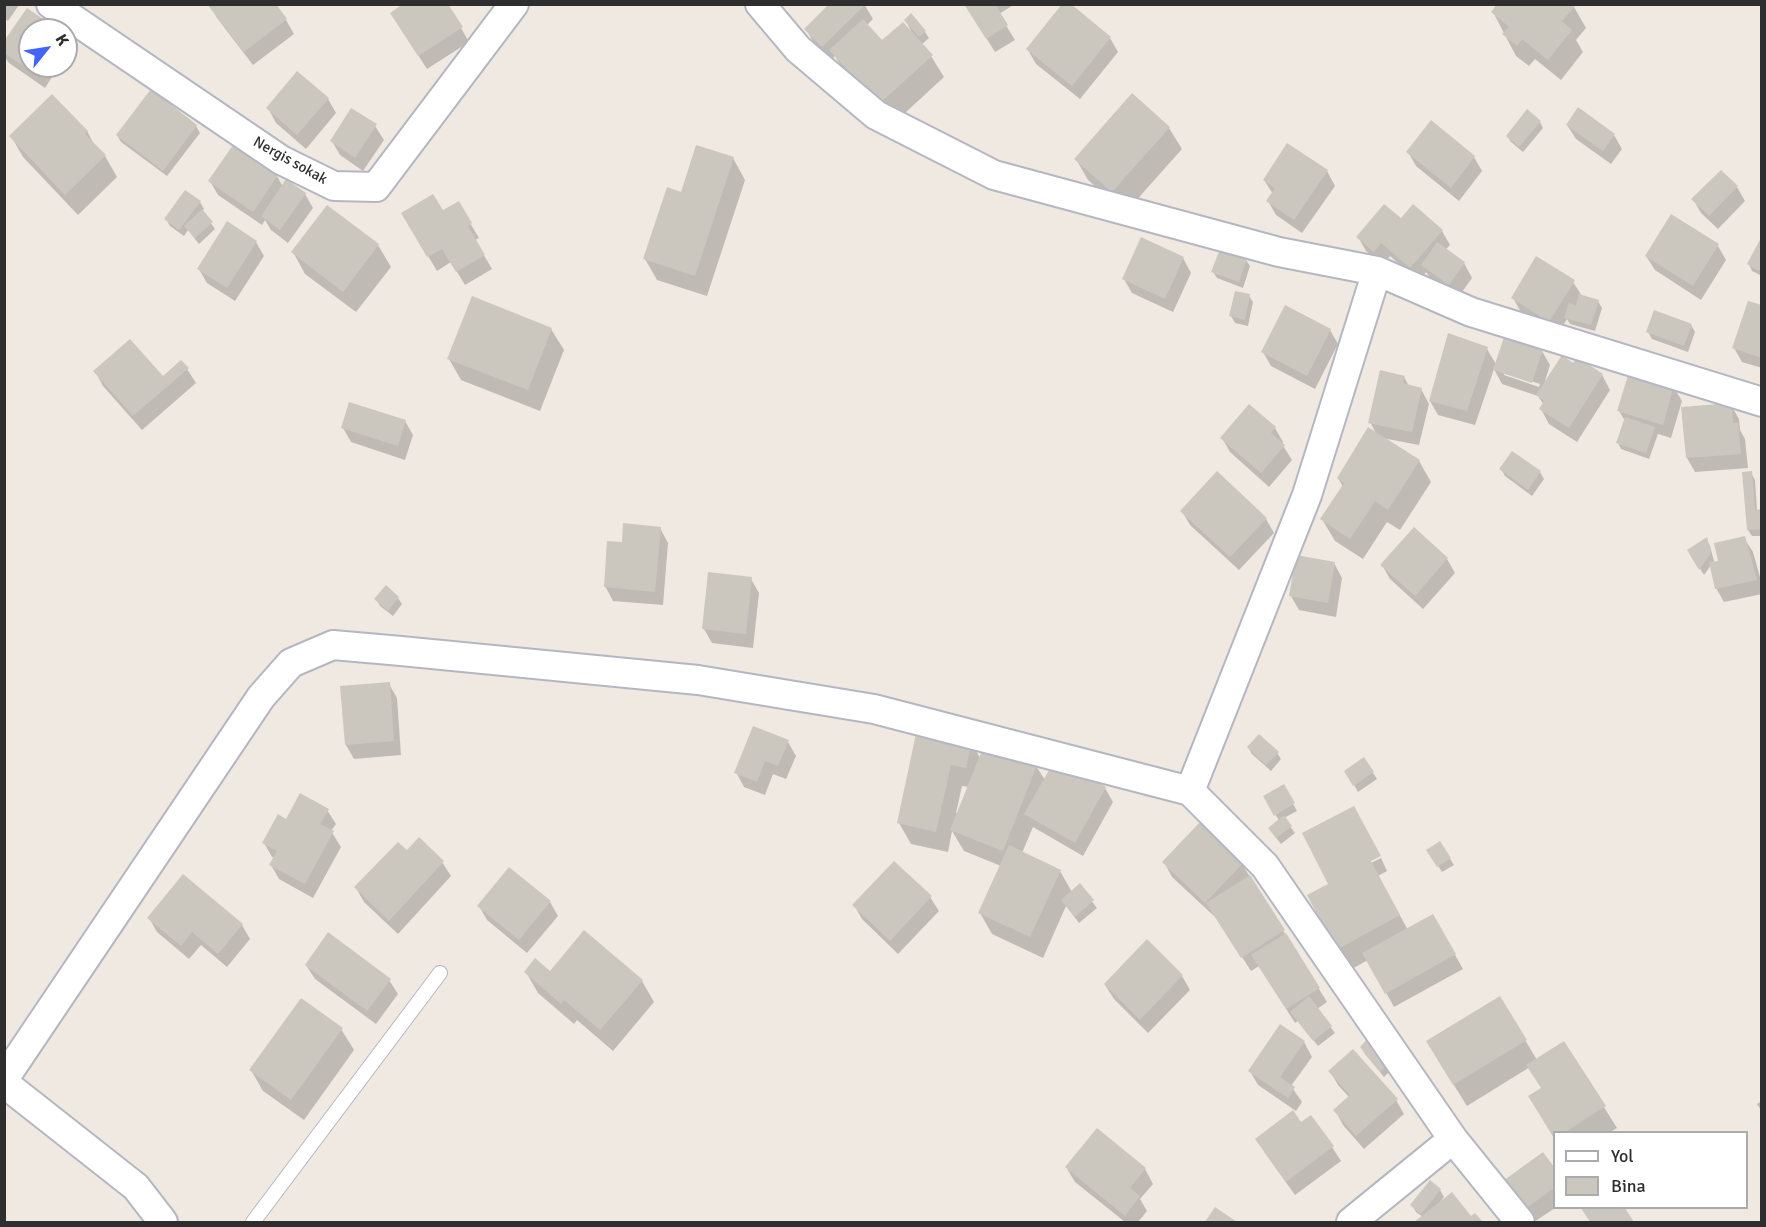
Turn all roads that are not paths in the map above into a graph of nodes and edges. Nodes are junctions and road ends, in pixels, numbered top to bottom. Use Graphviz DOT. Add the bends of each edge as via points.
graph roads {
  1 [pos="51,4"];
  2 [pos="514,4"];
  3 [pos="760,4"];
  4 [pos="1377,271"];
  5 [pos="1761,402"];
  6 [pos="1190,791"];
  7 [pos="440,973"];
  8 [pos="4,1081"];
  9 [pos="1453,1139"];
  10 [pos="163,1222"];
  11 [pos="253,1222"];
  12 [pos="1351,1222"];
  13 [pos="1520,1222"];
  1 -- 2 [label="street, Nergis sokak" via="281,160 334,186 376,187"];
  3 -- 4 [label="street" via="798,49 876,115 994,175 1279,252"];
  4 -- 5 [label="street" via="1471,312"];
  4 -- 6 [label="street" via="1307,495"];
  6 -- 8 [label="street" via="839,703 698,680 333,645 291,663 261,697"];
  6 -- 9 [label="street" via="1265,866"];
  7 -- 11 [label="lane"];
  8 -- 10 [label="street" via="136,1187"];
  9 -- 12 [label="street"];
  9 -- 13 [label="street"];
}
